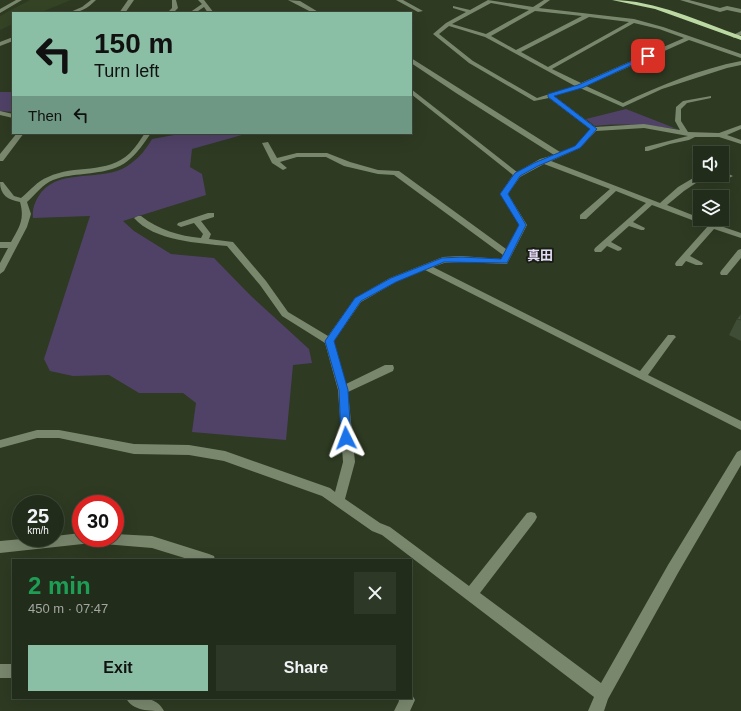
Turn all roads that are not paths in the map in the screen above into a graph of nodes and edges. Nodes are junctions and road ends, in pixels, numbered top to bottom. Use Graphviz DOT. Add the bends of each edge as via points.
graph roads {
  1 [pos="20,0"];
  2 [pos="94,0"];
  3 [pos="131,0"];
  4 [pos="174,0"];
  5 [pos="291,0"];
  6 [pos="400,0"];
  7 [pos="547,0"];
  8 [pos="615,0"];
  9 [pos="683,0"];
  10 [pos="306,1"];
  11 [pos="203,2"];
  12 [pos="298,2"];
  13 [pos="455,7"];
  14 [pos="534,9"];
  15 [pos="0,11"];
  16 [pos="420,11"];
  17 [pos="470,11"];
  18 [pos="741,11"];
  19 [pos="74,12"];
  20 [pos="123,12"];
  21 [pos="171,12"];
  22 [pos="193,12"];
  23 [pos="210,12"];
  24 [pos="315,12"];
  25 [pos="588,15"];
  26 [pos="634,22"];
  27 [pos="448,24"];
  28 [pos="741,33"];
  29 [pos="487,36"];
  30 [pos="734,36"];
  31 [pos="689,38"];
  32 [pos="741,38"];
  33 [pos="12,39"];
  34 [pos="0,44"];
  35 [pos="516,52"];
  36 [pos="741,56"];
  37 [pos="412,61"];
  38 [pos="741,63"];
  39 [pos="548,69"];
  40 [pos="580,86"];
  41 [pos="412,92"];
  42 [pos="550,96"];
  43 [pos="709,97"];
  44 [pos="0,113"];
  45 [pos="12,116"];
  46 [pos="741,127"];
  47 [pos="594,129"];
  48 [pos="686,133"];
  49 [pos="20,134"];
  50 [pos="147,134"];
  51 [pos="694,135"];
  52 [pos="720,135"];
  53 [pos="741,142"];
  54 [pos="266,144"];
  55 [pos="648,149"];
  56 [pos="559,155"];
  57 [pos="0,159"];
  58 [pos="275,160"];
  59 [pos="544,161"];
  60 [pos="283,168"];
  61 [pos="517,174"];
  62 [pos="693,182"];
  63 [pos="0,184"];
  64 [pos="615,188"];
  65 [pos="23,201"];
  66 [pos="652,202"];
  67 [pos="662,206"];
  68 [pos="211,215"];
  69 [pos="583,217"];
  70 [pos="138,218"];
  71 [pos="693,218"];
  72 [pos="196,220"];
  73 [pos="628,223"];
  74 [pos="181,225"];
  75 [pos="712,226"];
  76 [pos="716,226"];
  77 [pos="641,228"];
  78 [pos="741,236"];
  79 [pos="204,241"];
  80 [pos="606,243"];
  81 [pos="0,245"];
  82 [pos="14,245"];
  83 [pos="618,248"];
  84 [pos="598,250"];
  85 [pos="741,252"];
  86 [pos="508,254"];
  87 [pos="685,257"];
  88 [pos="699,263"];
  89 [pos="679,264"];
  90 [pos="425,267"];
  91 [pos="0,271"];
  92 [pos="724,273"];
  93 [pos="671,337"];
  94 [pos="329,341"];
  95 [pos="389,368"];
  96 [pos="642,376"];
  97 [pos="343,390"];
  98 [pos="741,426"];
  99 [pos="0,444"];
  100 [pos="741,455"];
  101 [pos="339,500"];
  102 [pos="530,517"];
  103 [pos="72,540"];
  104 [pos="124,540"];
  105 [pos="0,547"];
  106 [pos="206,559"];
  107 [pos="471,594"];
  108 [pos="0,671"];
  109 [pos="12,671"];
  110 [pos="603,694"];
  111 [pos="135,699"];
  112 [pos="406,699"];
  113 [pos="154,711"];
  114 [pos="402,711"];
  115 [pos="596,711"];
  1 -- 15 [label="street"];
  2 -- 19 [label="street"];
  3 -- 20 [label="street"];
  4 -- 21 [label="street" via="175,8"];
  5 -- 12 [label="street"];
  6 -- 16 [label="street"];
  7 -- 14 [label="street"];
  8 -- 30 [label="main road" via="656,8"];
  9 -- 18 [label="street" via="720,10 727,8"];
  10 -- 12 [label="street"];
  11 -- 22 [label="street"];
  11 -- 23 [label="street"];
  12 -- 24 [label="street"];
  13 -- 17 [label="street"];
  14 -- 17 [label="street" via="490,1"];
  14 -- 25 [label="street"];
  14 -- 29 [label="street"];
  17 -- 27 [label="street"];
  25 -- 26 [label="street"];
  25 -- 35 [label="street"];
  26 -- 31 [label="street"];
  26 -- 39 [label="street"];
  27 -- 29 [label="street"];
  27 -- 42 [label="street" via="436,34 471,62 536,100"];
  28 -- 30 [label="street"];
  29 -- 35 [label="street"];
  30 -- 32 [label="main road"];
  31 -- 36 [label="street"];
  31 -- 40 [label="street"];
  33 -- 34 [label="street"];
  35 -- 39 [label="street"];
  37 -- 56 [label="street"];
  38 -- 40 [label="street" via="660,88 623,105"];
  39 -- 40 [label="street"];
  40 -- 42 [label="street"];
  41 -- 61 [label="street"];
  42 -- 47 [label="street"];
  43 -- 48 [label="street" via="685,102 678,108 678,121"];
  44 -- 45 [label="street"];
  46 -- 52 [label="street"];
  47 -- 48 [label="street" via="644,126"];
  47 -- 56 [label="street" via="578,147"];
  48 -- 51 [label="street"];
  49 -- 57 [label="street"];
  50 -- 65 [label="street" via="133,155 124,162 114,167 79,171 53,178 37,187"];
  51 -- 52 [label="street"];
  51 -- 55 [label="street"];
  52 -- 53 [label="street"];
  54 -- 58 [label="street"];
  56 -- 59 [label="street"];
  58 -- 60 [label="street"];
  58 -- 86 [label="street" via="297,155 327,155 347,164 378,172 396,173"];
  59 -- 61 [label="street"];
  59 -- 64 [label="street"];
  61 -- 86 [label="street" via="504,194 523,225"];
  62 -- 67 [label="street"];
  63 -- 65 [label="street" via="11,198"];
  64 -- 66 [label="street"];
  64 -- 69 [label="street"];
  65 -- 82 [label="street" via="27,214"];
  66 -- 67 [label="street"];
  66 -- 73 [label="street"];
  67 -- 71 [label="street"];
  68 -- 72 [label="street"];
  70 -- 79 [label="street" via="171,235"];
  72 -- 74 [label="street"];
  72 -- 79 [label="street" via="207,234"];
  73 -- 77 [label="street"];
  73 -- 80 [label="street"];
  75 -- 87 [label="street"];
  76 -- 78 [label="street"];
  79 -- 94 [label="street" via="230,244 285,314"];
  80 -- 83 [label="street"];
  80 -- 84 [label="street"];
  81 -- 82 [label="street"];
  82 -- 91 [label="street"];
  85 -- 92 [label="street"];
  86 -- 90 [label="street" via="504,262 442,260"];
  87 -- 88 [label="street"];
  87 -- 89 [label="street"];
  90 -- 94 [label="street" via="393,280 358,300"];
  90 -- 96 [label="street"];
  93 -- 96 [label="street"];
  94 -- 97 [label="street"];
  95 -- 97 [label="street"];
  96 -- 98 [label="street"];
  97 -- 101 [label="street" via="349,462"];
  99 -- 101 [label="street" via="37,434 59,434 134,449 189,450 225,456 326,492"];
  100 -- 110 [label="street"];
  101 -- 107 [label="street" via="376,527 386,531"];
  102 -- 107 [label="street"];
  103 -- 105 [label="street"];
  104 -- 106 [label="street" via="152,542"];
  107 -- 110 [label="street"];
  108 -- 109 [label="street"];
  110 -- 115 [label="street"];
  111 -- 113 [label="street"];
  112 -- 114 [label="street"];
}
